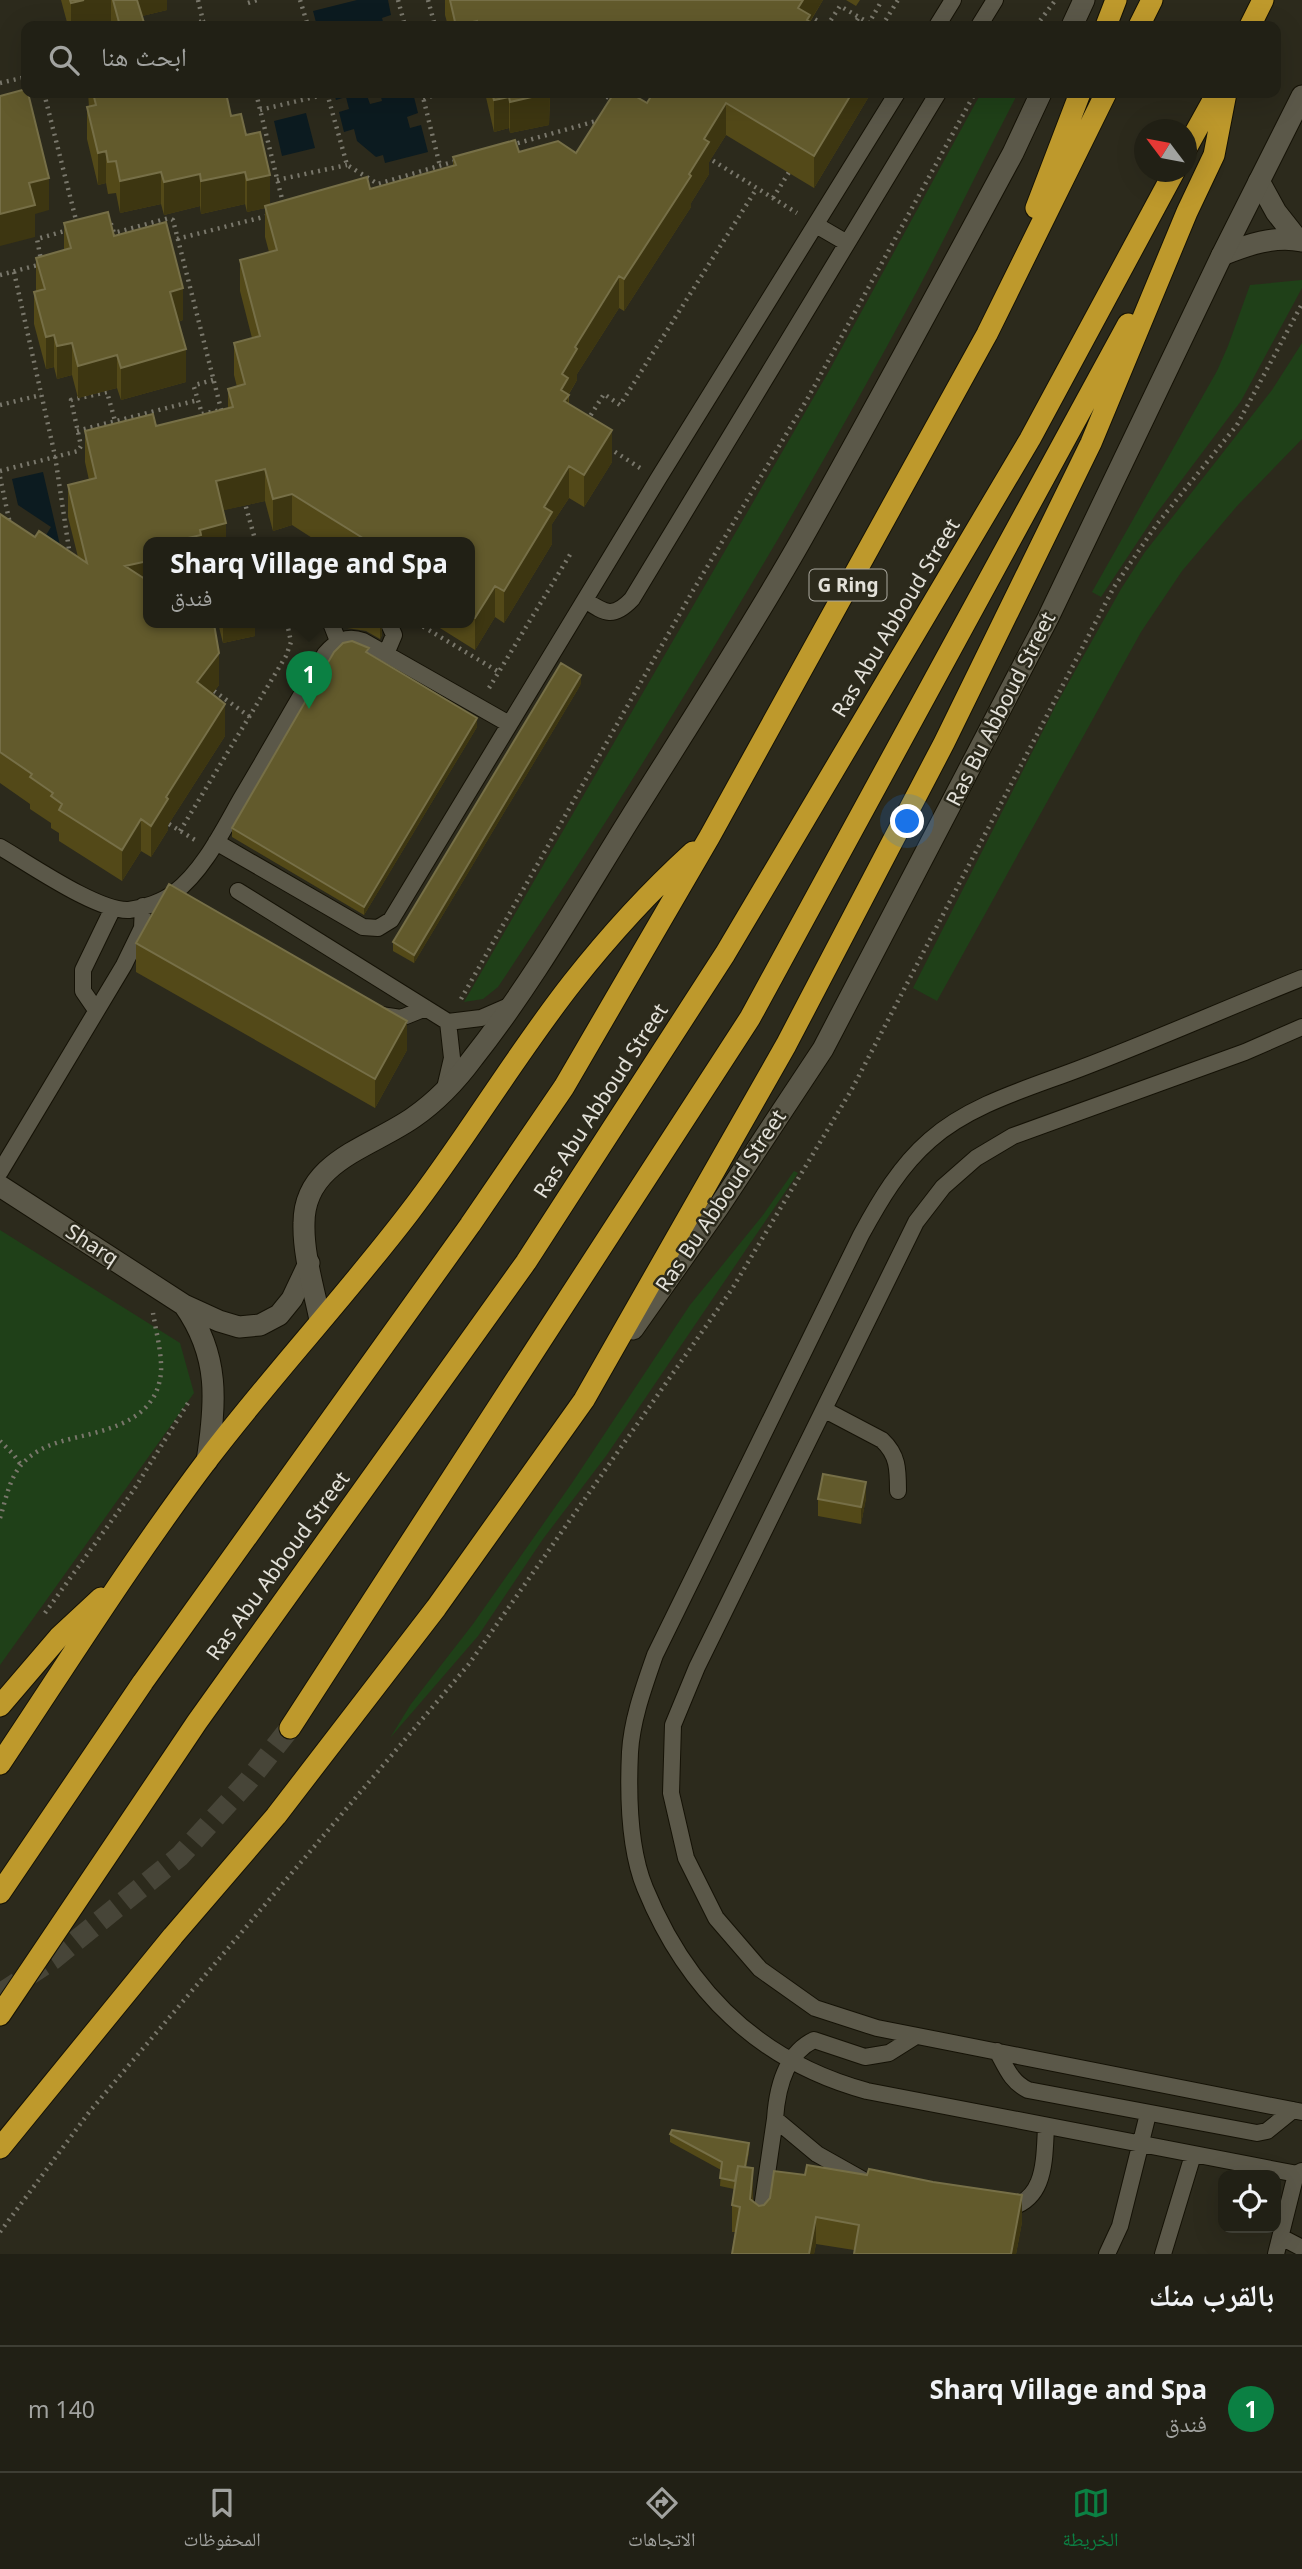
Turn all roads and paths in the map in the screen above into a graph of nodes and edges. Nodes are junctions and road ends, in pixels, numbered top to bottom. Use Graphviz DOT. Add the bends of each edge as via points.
graph roads {
  1 [pos="198,0"];
  2 [pos="257,0"];
  3 [pos="300,0"];
  4 [pos="398,0"];
  5 [pos="428,0"];
  6 [pos="882,0"];
  7 [pos="898,0"];
  8 [pos="953,0"];
  9 [pos="995,0"];
  10 [pos="1055,0"];
  11 [pos="1084,0"];
  12 [pos="1116,0"];
  13 [pos="1152,0"];
  14 [pos="1263,0"];
  15 [pos="248,3"];
  16 [pos="804,13"];
  17 [pos="859,17"];
  18 [pos="203,21"];
  19 [pos="306,21"];
  20 [pos="404,21"];
  21 [pos="434,21"];
  22 [pos="818,21"];
  23 [pos="830,21"];
  24 [pos="856,21"];
  25 [pos="866,21"];
  26 [pos="870,21"];
  27 [pos="885,21"];
  28 [pos="940,21"];
  29 [pos="982,21"];
  30 [pos="1040,21"];
  31 [pos="1074,21"];
  32 [pos="1108,21"];
  33 [pos="1142,21"];
  34 [pos="1252,21"];
  35 [pos="21,78"];
  36 [pos="0,83"];
  37 [pos="1302,96"];
  38 [pos="45,98"];
  39 [pos="257,98"];
  40 [pos="307,98"];
  41 [pos="328,98"];
  42 [pos="423,98"];
  43 [pos="610,98"];
  44 [pos="894,98"];
  45 [pos="936,98"];
  46 [pos="972,98"];
  47 [pos="1039,98"];
  48 [pos="1078,98"];
  49 [pos="1105,98"];
  50 [pos="1214,98"];
  51 [pos="1225,98"];
  52 [pos="622,105"];
  53 [pos="260,110"];
  54 [pos="603,119"];
  55 [pos="1197,129"];
  56 [pos="503,148"];
  57 [pos="701,153"];
  58 [pos="465,159"];
  59 [pos="794,163"];
  60 [pos="347,164"];
  61 [pos="440,166"];
  62 [pos="277,180"];
  63 [pos="1259,181"];
  64 [pos="1169,182"];
  65 [pos="757,188"];
  66 [pos="773,198"];
  67 [pos="285,211"];
  68 [pos="1187,212"];
  69 [pos="271,215"];
  70 [pos="97,222"];
  71 [pos="88,225"];
  72 [pos="816,225"];
  73 [pos="78,228"];
  74 [pos="177,239"];
  75 [pos="1300,241"];
  76 [pos="847,243"];
  77 [pos="1222,256"];
  78 [pos="13,272"];
  79 [pos="0,275"];
  80 [pos="987,334"];
  81 [pos="213,380"];
  82 [pos="41,395"];
  83 [pos="198,400"];
  84 [pos="0,405"];
  85 [pos="221,410"];
  86 [pos="115,421"];
  87 [pos="225,423"];
  88 [pos="77,430"];
  89 [pos="581,431"];
  90 [pos="601,443"];
  91 [pos="55,456"];
  92 [pos="0,471"];
  93 [pos="0,477"];
  94 [pos="658,479"];
  95 [pos="242,490"];
  96 [pos="12,534"];
  97 [pos="254,537"];
  98 [pos="571,553"];
  99 [pos="71,560"];
  100 [pos="585,600"];
  101 [pos="288,628"];
  102 [pos="333,628"];
  103 [pos="391,628"];
  104 [pos="425,628"];
  105 [pos="338,641"];
  106 [pos="386,654"];
  107 [pos="499,672"];
  108 [pos="214,691"];
  109 [pos="478,706"];
  110 [pos="250,717"];
  111 [pos="509,724"];
  112 [pos="169,824"];
  113 [pos="180,831"];
  114 [pos="710,836"];
  115 [pos="213,846"];
  116 [pos="0,847"];
  117 [pos="238,891"];
  118 [pos="143,906"];
  119 [pos="113,908"];
  120 [pos="1302,978"];
  121 [pos="512,1005"];
  122 [pos="426,1008"];
  123 [pos="96,1010"];
  124 [pos="372,1010"];
  125 [pos="449,1021"];
  126 [pos="1302,1027"];
  127 [pos="443,1094"];
  128 [pos="0,1172"];
  129 [pos="0,1186"];
  130 [pos="309,1263"];
  131 [pos="163,1291"];
  132 [pos="184,1305"];
  133 [pos="320,1320"];
  134 [pos="584,1400"];
  135 [pos="190,1401"];
  136 [pos="825,1410"];
  137 [pos="0,1441"];
  138 [pos="207,1461"];
  139 [pos="21,1465"];
  140 [pos="898,1491"];
  141 [pos="0,1518"];
  142 [pos="121,1581"];
  143 [pos="39,1622"];
  144 [pos="0,1706"];
  145 [pos="290,1728"];
  146 [pos="0,1764"];
  147 [pos="0,1893"];
  148 [pos="0,2015"];
  149 [pos="916,2036"];
  150 [pos="997,2052"];
  151 [pos="788,2061"];
  152 [pos="1298,2111"];
  153 [pos="1148,2114"];
  154 [pos="775,2119"];
  155 [pos="1046,2127"];
  156 [pos="1141,2143"];
  157 [pos="2,2146"];
  158 [pos="1193,2155"];
  159 [pos="1300,2174"];
  160 [pos="884,2186"];
  161 [pos="992,2207"];
  162 [pos="760,2222"];
  163 [pos="1280,2237"];
  164 [pos="1302,2248"];
  165 [pos="1107,2254"];
  166 [pos="1163,2254"];
  167 [pos="1276,2254"];
  1 -- 18 [label="path"];
  2 -- 15 [label="path"];
  3 -- 19 [label="path"];
  4 -- 20 [label="path"];
  5 -- 21 [label="path"];
  6 -- 26 [label="path"];
  7 -- 27 [label="path"];
  8 -- 28 [label="lane"];
  9 -- 29 [label="lane"];
  10 -- 30 [label="path"];
  11 -- 31 [label="street"];
  12 -- 32 [label="highway"];
  13 -- 33 [label="highway"];
  14 -- 34 [label="highway"];
  16 -- 22 [label="path"];
  17 -- 23 [label="path" via="840,6"];
  17 -- 24 [label="path"];
  17 -- 25 [label="path"];
  35 -- 36 [label="path"];
  37 -- 63 [label="street, Ras Bu Abboud Street"];
  38 -- 73 [label="path"];
  39 -- 53 [label="path"];
  40 -- 53 [label="path"];
  41 -- 60 [label="path"];
  42 -- 61 [label="path"];
  43 -- 52 [label="path"];
  44 -- 72 [label="lane"];
  45 -- 76 [label="lane"];
  46 -- 125 [label="path" via="809,396"];
  47 -- 121 [label="street" via="1013,153 798,544"];
  48 -- 80 [label="highway"];
  49 -- 80 [label="highway, Ras Abu Abboud Street / G Ring"];
  50 -- 55 [label="highway"];
  51 -- 68 [label="highway" via="1214,155"];
  53 -- 62 [label="path"];
  54 -- 56 [label="path"];
  57 -- 65 [label="path"];
  58 -- 61 [label="path"];
  59 -- 66 [label="path"];
  60 -- 61 [label="path" via="378,184"];
  60 -- 62 [label="path"];
  62 -- 67 [label="path"];
  63 -- 75 [label="street"];
  63 -- 77 [label="street, Ras Bu Abboud Street"];
  64 -- 148 [label="highway, Ras Abu Abboud Street" via="1030,439 725,954 526,1262 197,1722"];
  65 -- 66 [label="path"];
  65 -- 89 [label="path" via="620,405 604,394"];
  66 -- 72 [label="path"];
  68 -- 134 [label="highway" via="1091,443 944,744 786,1045"];
  68 -- 145 [label="highway" via="750,1018"];
  69 -- 74 [label="path"];
  70 -- 74 [label="path" via="109,220 114,233 169,218"];
  71 -- 73 [label="path"];
  72 -- 76 [label="lane"];
  72 -- 94 [label="lane"];
  73 -- 78 [label="path" via="39,237 40,263"];
  74 -- 81 [label="path"];
  75 -- 77 [label="street" via="1259,242"];
  76 -- 100 [label="lane" via="632,599 607,613"];
  77 -- 134 [label="street, Ras Bu Abboud Street" via="1048,618 823,1049"];
  78 -- 79 [label="path"];
  78 -- 82 [label="path"];
  80 -- 114 [label="highway, Ras Abu Abboud Street / G Ring"];
  81 -- 83 [label="path" via="194,386"];
  81 -- 85 [label="path"];
  82 -- 84 [label="path"];
  82 -- 91 [label="path"];
  83 -- 85 [label="path" via="203,415"];
  83 -- 86 [label="path"];
  85 -- 87 [label="path"];
  86 -- 88 [label="path"];
  86 -- 88 [label="path" via="107,392 71,400"];
  88 -- 91 [label="path" via="78,451"];
  90 -- 94 [label="path"];
  91 -- 92 [label="path"];
  91 -- 99 [label="path"];
  93 -- 96 [label="path"];
  94 -- 100 [label="lane"];
  95 -- 97 [label="path"];
  98 -- 107 [label="path"];
  100 -- 111 [label="lane"];
  101 -- 110 [label="path" via="291,642 286,656"];
  102 -- 105 [label="lane"];
  103 -- 106 [label="lane" via="394,635"];
  104 -- 107 [label="path"];
  105 -- 106 [label="lane" via="355,638"];
  105 -- 115 [label="lane" via="325,654"];
  106 -- 109 [label="lane"];
  107 -- 109 [label="path"];
  108 -- 110 [label="path"];
  109 -- 111 [label="lane"];
  110 -- 113 [label="path"];
  111 -- 115 [label="lane" via="391,920 378,928 363,926"];
  112 -- 113 [label="path"];
  113 -- 115 [label="path"];
  114 -- 133 [label="highway" via="660,881 571,984 408,1215"];
  114 -- 147 [label="highway, Ras Abu Abboud Street" via="564,1087 143,1682"];
  115 -- 118 [label="lane" via="179,896"];
  116 -- 119 [label="lane"];
  117 -- 122 [label="lane"];
  118 -- 119 [label="lane"];
  118 -- 123 [label="lane" via="142,928"];
  119 -- 123 [label="lane" via="83,971 83,991"];
  120 -- 151 [label="lane" via="971,1113 931,1139 905,1165 861,1234 655,1655 630,1749 634,1842 644,1887 693,1975 718,2006"];
  121 -- 125 [label="lane" via="481,1018"];
  121 -- 127 [label="street"];
  122 -- 124 [label="lane" via="401,1018"];
  122 -- 125 [label="lane"];
  123 -- 128 [label="lane"];
  125 -- 127 [label="lane" via="452,1058"];
  126 -- 136 [label="lane" via="1013,1136 976,1158 943,1187 916,1222"];
  127 -- 130 [label="street" via="415,1117 341,1158 314,1184 304,1222"];
  129 -- 131 [label="street, Sharq"];
  130 -- 132 [label="street, Sharq" via="292,1299 279,1315 260,1325 239,1327"];
  130 -- 133 [label="street"];
  131 -- 132 [label="street, Sharq"];
  131 -- 139 [label="path" via="153,1313 161,1372 145,1409 123,1424 42,1448"];
  132 -- 138 [label="street, Sharq" via="206,1345 215,1392"];
  133 -- 138 [label="highway"];
  134 -- 157 [label="highway" via="436,1608 276,1816"];
  135 -- 143 [label="path" via="133,1491"];
  136 -- 140 [label="lane" via="888,1446 898,1466"];
  136 -- 149 [label="lane" via="673,1725 671,1793 686,1858 716,1919 760,1969 815,2008"];
  137 -- 139 [label="path"];
  138 -- 142 [label="highway"];
  139 -- 141 [label="path"];
  142 -- 144 [label="highway" via="59,1637"];
  142 -- 146 [label="highway"];
  149 -- 150 [label="lane"];
  149 -- 151 [label="lane" via="889,2053 865,2057 814,2040"];
  150 -- 152 [label="lane"];
  150 -- 153 [label="lane" via="1012,2079 1028,2090"];
  151 -- 154 [label="lane"];
  151 -- 155 [label="lane" via="867,2091"];
  152 -- 153 [label="lane" via="1257,2133"];
  153 -- 156 [label="lane"];
  154 -- 160 [label="lane" via="824,2158"];
  154 -- 162 [label="lane"];
  155 -- 156 [label="lane"];
  155 -- 161 [label="lane" via="1043,2167 1032,2195 1020,2206"];
  156 -- 158 [label="lane"];
  156 -- 165 [label="lane" via="1120,2226"];
  158 -- 159 [label="lane"];
  158 -- 166 [label="lane"];
  159 -- 163 [label="lane"];
  163 -- 164 [label="lane"];
  163 -- 167 [label="lane"];
}
